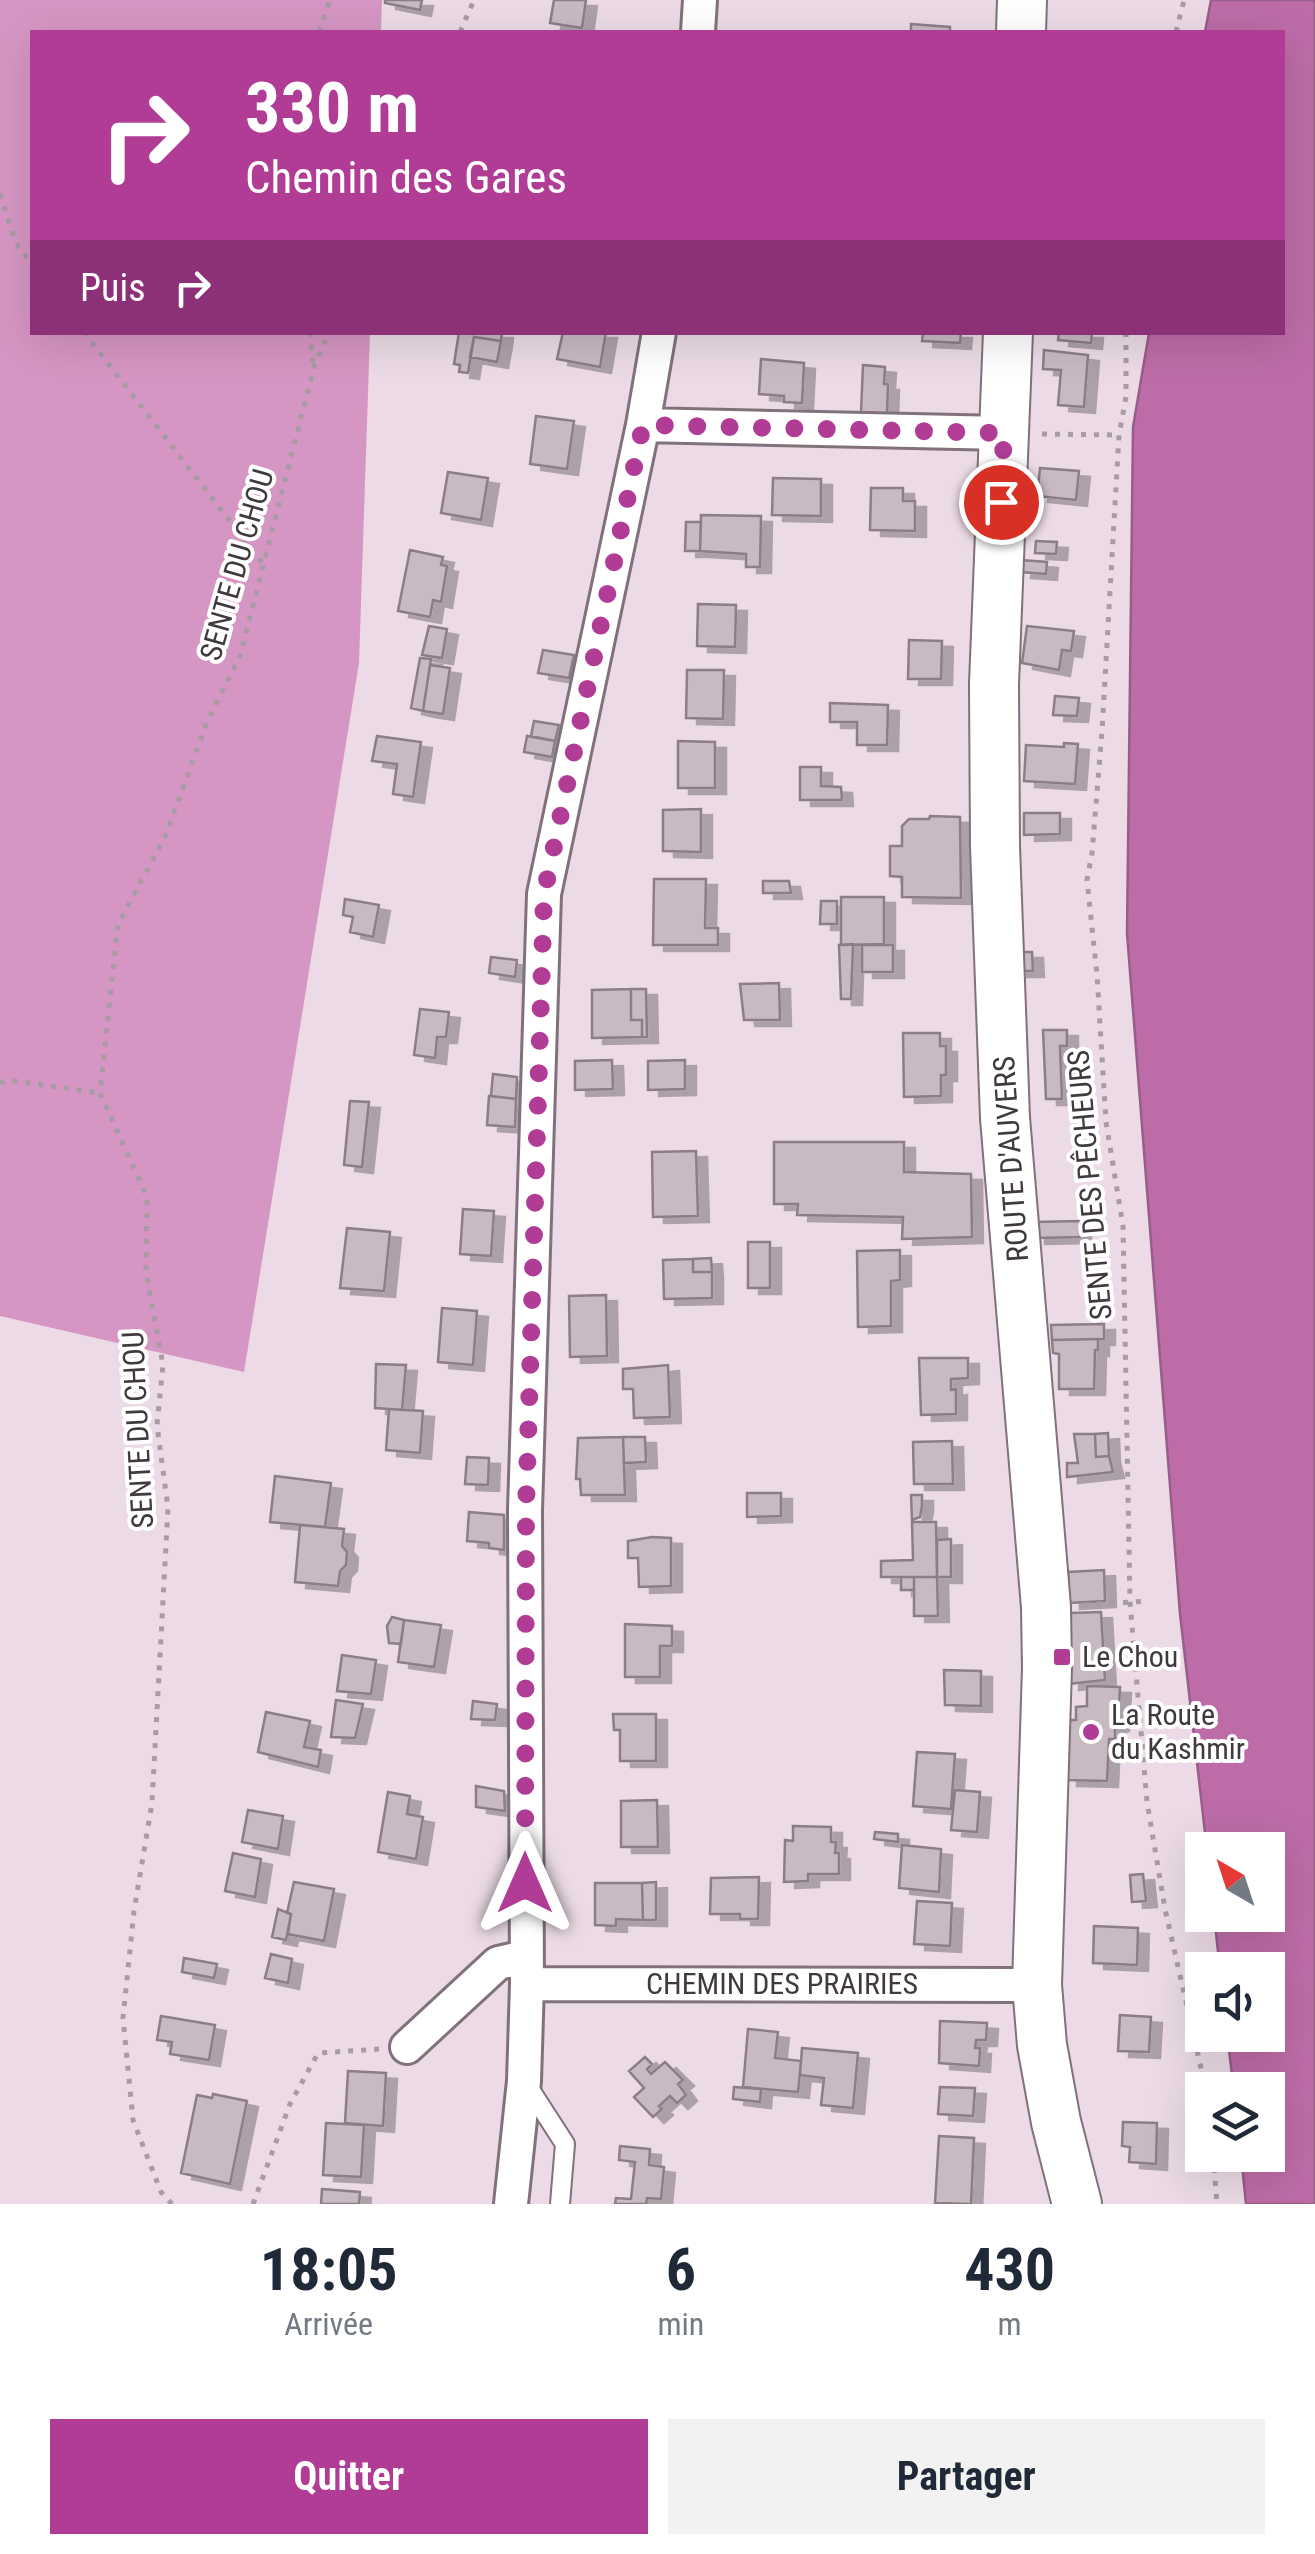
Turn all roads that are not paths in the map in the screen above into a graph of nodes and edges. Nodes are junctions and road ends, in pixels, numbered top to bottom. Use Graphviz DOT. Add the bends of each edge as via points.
graph roads {
  1 [pos="700,0"];
  2 [pos="1022,0"];
  3 [pos="698,30"];
  4 [pos="1021,30"];
  5 [pos="658,335"];
  6 [pos="1008,335"];
  7 [pos="643,425"];
  8 [pos="1004,433"];
  9 [pos="526,1971"];
  10 [pos="1037,1984"];
  11 [pos="407,2047"];
  12 [pos="524,2080"];
  13 [pos="511,2204"];
  14 [pos="560,2204"];
  15 [pos="1077,2204"];
  1 -- 3 [label="street"];
  2 -- 4 [label="main road"];
  5 -- 7 [label="street"];
  6 -- 8 [label="main road, ROUTE D'AUVERS"];
  7 -- 8 [label="street"];
  7 -- 9 [label="street" via="544,894 526,1510"];
  8 -- 10 [label="main road, ROUTE D'AUVERS" via="995,846 1005,1118 1046,1607"];
  9 -- 10 [label="street, CHEMIN DES PRAIRIES"];
  9 -- 11 [label="street" via="498,1963"];
  9 -- 12 [label="street"];
  10 -- 15 [label="main road, ROUTE D'AUVERS" via="1042,2045"];
  12 -- 13 [label="street"];
  12 -- 14 [label="lane" via="565,2144"];
}
